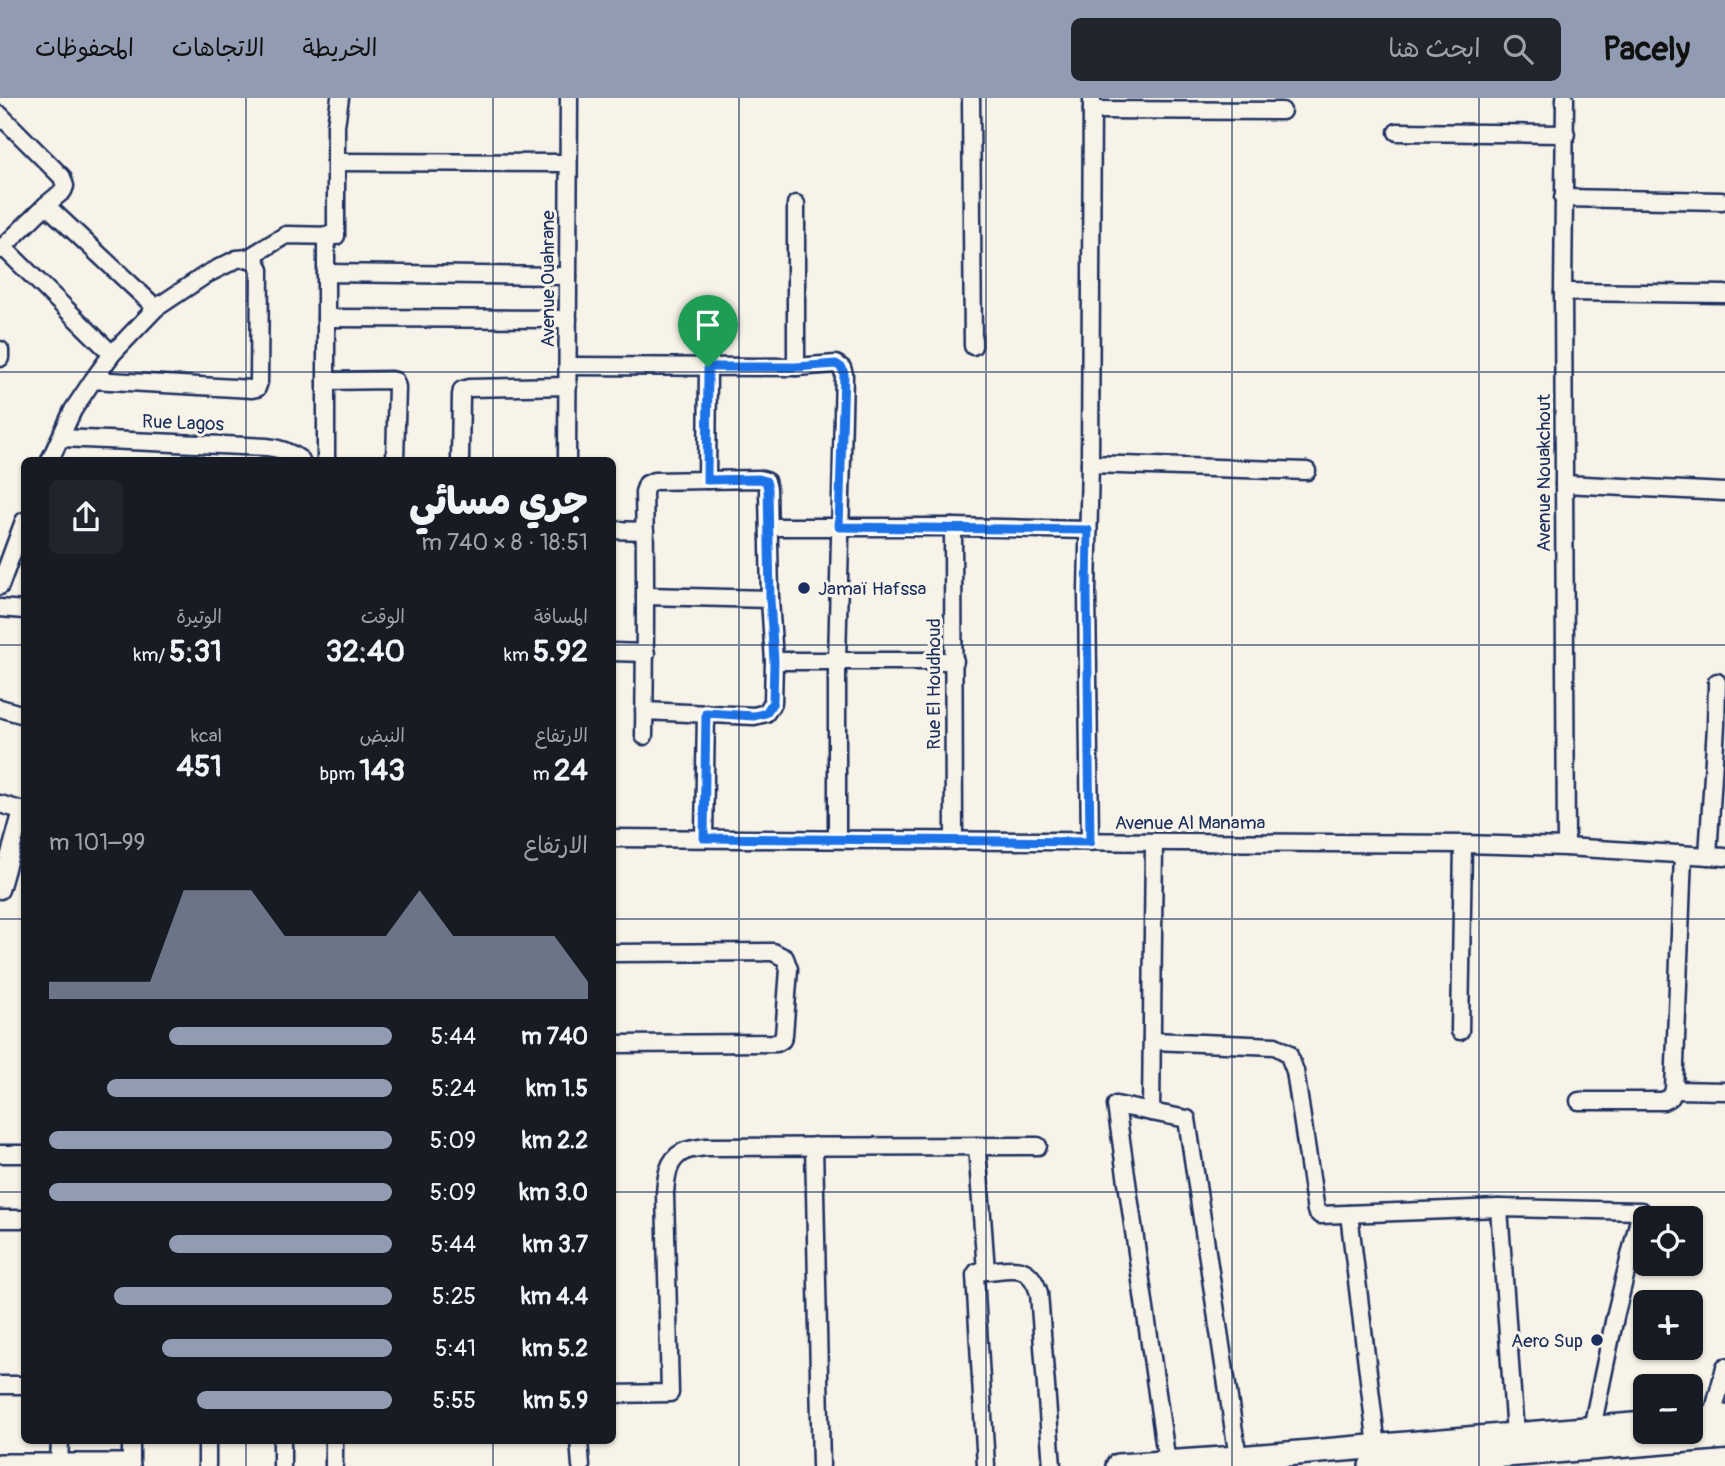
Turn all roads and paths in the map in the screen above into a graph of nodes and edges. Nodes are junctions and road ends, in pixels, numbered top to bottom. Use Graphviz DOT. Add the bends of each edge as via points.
graph roads {
  1 [pos="340,98"];
  2 [pos="569,98"];
  3 [pos="971,98"];
  4 [pos="1565,98"];
  5 [pos="1092,104"];
  6 [pos="1282,111"];
  7 [pos="0,115"];
  8 [pos="1397,132"];
  9 [pos="1566,134"];
  10 [pos="336,162"];
  11 [pos="568,163"];
  12 [pos="1563,198"];
  13 [pos="1722,201"];
  14 [pos="796,204"];
  15 [pos="46,205"];
  16 [pos="326,235"];
  17 [pos="1,249"];
  18 [pos="248,258"];
  19 [pos="326,273"];
  20 [pos="568,276"];
  21 [pos="1563,292"];
  22 [pos="1725,294"];
  23 [pos="156,308"];
  24 [pos="326,318"];
  25 [pos="568,319"];
  26 [pos="973,346"];
  27 [pos="0,350"];
  28 [pos="112,354"];
  29 [pos="0,358"];
  30 [pos="568,366"];
  31 [pos="708,367"];
  32 [pos="796,367"];
  33 [pos="93,380"];
  34 [pos="326,381"];
  35 [pos="568,386"];
  36 [pos="61,438"];
  37 [pos="52,457"];
  38 [pos="296,457"];
  39 [pos="326,457"];
  40 [pos="395,457"];
  41 [pos="460,457"];
  42 [pos="567,457"];
  43 [pos="1090,464"];
  44 [pos="1307,471"];
  45 [pos="707,480"];
  46 [pos="1564,484"];
  47 [pos="1725,492"];
  48 [pos="21,527"];
  49 [pos="770,527"];
  50 [pos="839,527"];
  51 [pos="953,527"];
  52 [pos="616,530"];
  53 [pos="1088,530"];
  54 [pos="645,531"];
  55 [pos="5,559"];
  56 [pos="0,586"];
  57 [pos="645,596"];
  58 [pos="770,599"];
  59 [pos="0,608"];
  60 [pos="21,610"];
  61 [pos="616,652"];
  62 [pos="646,653"];
  63 [pos="774,661"];
  64 [pos="955,661"];
  65 [pos="837,662"];
  66 [pos="1717,682"];
  67 [pos="0,709"];
  68 [pos="644,711"];
  69 [pos="706,713"];
  70 [pos="21,714"];
  71 [pos="644,736"];
  72 [pos="0,804"];
  73 [pos="21,810"];
  74 [pos="21,818"];
  75 [pos="616,838"];
  76 [pos="704,838"];
  77 [pos="837,839"];
  78 [pos="954,841"];
  79 [pos="1090,842"];
  80 [pos="1154,842"];
  81 [pos="1464,844"];
  82 [pos="1566,847"];
  83 [pos="1683,855"];
  84 [pos="1708,856"];
  85 [pos="1725,857"];
  86 [pos="0,890"];
  87 [pos="616,953"];
  88 [pos="1460,1031"];
  89 [pos="1152,1041"];
  90 [pos="616,1044"];
  91 [pos="1674,1090"];
  92 [pos="1725,1091"];
  93 [pos="1579,1101"];
  94 [pos="1151,1112"];
  95 [pos="814,1146"];
  96 [pos="978,1146"];
  97 [pos="1038,1146"];
  98 [pos="0,1154"];
  99 [pos="21,1154"];
  100 [pos="1499,1208"];
  101 [pos="1349,1214"];
  102 [pos="21,1219"];
  103 [pos="0,1220"];
  104 [pos="986,1271"];
  105 [pos="1725,1367"];
  106 [pos="0,1385"];
  107 [pos="21,1385"];
  108 [pos="616,1394"];
  109 [pos="1709,1418"];
  110 [pos="1633,1425"];
  111 [pos="1591,1428"];
  112 [pos="1515,1434"];
  113 [pos="1725,1437"];
  114 [pos="60,1444"];
  115 [pos="131,1444"];
  116 [pos="207,1444"];
  117 [pos="282,1444"];
  118 [pos="334,1444"];
  119 [pos="579,1444"];
  120 [pos="1374,1456"];
  121 [pos="1238,1458"];
  122 [pos="1464,1462"];
  123 [pos="1167,1463"];
  124 [pos="0,1466"];
  125 [pos="59,1466"];
  126 [pos="129,1466"];
  127 [pos="207,1466"];
  128 [pos="282,1466"];
  129 [pos="334,1466"];
  130 [pos="580,1466"];
  131 [pos="821,1466"];
  132 [pos="986,1466"];
  133 [pos="1052,1466"];
  134 [pos="1118,1466"];
  1 -- 10 [label="street"];
  2 -- 11 [label="street, Avenue Ouahrane"];
  3 -- 26 [label="street"];
  4 -- 9 [label="street, Avenue Nouakchout"];
  5 -- 6 [label="street"];
  5 -- 43 [label="street"];
  7 -- 15 [label="street" via="62,177 63,191"];
  8 -- 9 [label="street"];
  9 -- 12 [label="street, Avenue Nouakchout"];
  10 -- 11 [label="street"];
  10 -- 16 [label="street" via="336,236"];
  11 -- 20 [label="street, Avenue Ouahrane"];
  12 -- 13 [label="street"];
  12 -- 21 [label="street, Avenue Nouakchout"];
  14 -- 32 [label="street"];
  15 -- 17 [label="street"];
  15 -- 23 [label="street"];
  16 -- 18 [label="street" via="286,235"];
  16 -- 19 [label="street"];
  17 -- 28 [label="street"];
  18 -- 23 [label="street" via="207,274"];
  18 -- 33 [label="street" via="260,270 257,388"];
  19 -- 20 [label="street"];
  19 -- 24 [label="street"];
  20 -- 25 [label="street, Avenue Ouahrane"];
  21 -- 22 [label="street"];
  21 -- 46 [label="street, Avenue Nouakchout"];
  23 -- 28 [label="street"];
  24 -- 25 [label="street"];
  24 -- 34 [label="street"];
  25 -- 30 [label="street, Avenue Ouahrane"];
  27 -- 29 [label="street"];
  28 -- 33 [label="street"];
  30 -- 31 [label="street"];
  30 -- 35 [label="street, Avenue Ouahrane"];
  31 -- 32 [label="street"];
  31 -- 45 [label="street"];
  32 -- 50 [label="street" via="836,364 844,374"];
  33 -- 36 [label="street"];
  34 -- 39 [label="street"];
  34 -- 40 [label="street" via="395,382"];
  35 -- 41 [label="street" via="463,390"];
  35 -- 42 [label="street, Avenue Ouahrane"];
  36 -- 37 [label="street"];
  36 -- 38 [label="street, Rue Lagos" via="267,447"];
  43 -- 44 [label="street"];
  43 -- 53 [label="street"];
  45 -- 49 [label="street" via="766,481"];
  45 -- 54 [label="street" via="647,484"];
  46 -- 47 [label="street"];
  46 -- 82 [label="street, Avenue Nouakchout"];
  48 -- 55 [label="street"];
  49 -- 50 [label="street"];
  49 -- 58 [label="street"];
  50 -- 51 [label="street"];
  50 -- 65 [label="street"];
  51 -- 53 [label="street"];
  51 -- 64 [label="street, Rue El Houdhoud"];
  52 -- 54 [label="street"];
  53 -- 79 [label="street"];
  54 -- 57 [label="street"];
  55 -- 56 [label="street"];
  57 -- 58 [label="street"];
  57 -- 62 [label="street"];
  58 -- 63 [label="street"];
  59 -- 60 [label="street"];
  61 -- 62 [label="street"];
  62 -- 68 [label="street"];
  63 -- 65 [label="street"];
  63 -- 69 [label="street" via="773,702 766,713"];
  64 -- 65 [label="street"];
  64 -- 78 [label="street, Rue El Houdhoud"];
  65 -- 77 [label="street"];
  66 -- 84 [label="street"];
  67 -- 70 [label="street"];
  68 -- 69 [label="street"];
  68 -- 71 [label="street"];
  69 -- 76 [label="street"];
  72 -- 73 [label="street"];
  74 -- 86 [label="street"];
  75 -- 76 [label="street, Avenue Al Manama"];
  76 -- 77 [label="street, Avenue Al Manama"];
  77 -- 78 [label="street, Avenue Al Manama"];
  78 -- 79 [label="street, Avenue Al Manama"];
  79 -- 80 [label="street, Avenue Al Manama"];
  80 -- 81 [label="street, Avenue Al Manama"];
  80 -- 89 [label="street"];
  81 -- 82 [label="street, Avenue Al Manama"];
  81 -- 88 [label="street"];
  82 -- 83 [label="street, Avenue Al Manama"];
  83 -- 84 [label="street, Avenue Al Manama"];
  83 -- 91 [label="street"];
  84 -- 85 [label="street, Avenue Al Manama"];
  87 -- 90 [label="street" via="773,952 785,958 789,969 782,1040"];
  89 -- 94 [label="street"];
  89 -- 101 [label="street" via="1268,1045 1288,1053 1295,1071 1317,1214"];
  91 -- 92 [label="street"];
  91 -- 93 [label="street" via="1663,1101"];
  94 -- 121 [label="street" via="1187,1119"];
  94 -- 123 [label="street" via="1116,1105"];
  95 -- 96 [label="street"];
  95 -- 108 [label="street" via="706,1147 682,1152 670,1163 665,1214 670,1393"];
  95 -- 131 [label="street"];
  96 -- 97 [label="street"];
  96 -- 104 [label="street"];
  98 -- 99 [label="street"];
  100 -- 101 [label="street"];
  100 -- 111 [label="street" via="1641,1211"];
  100 -- 112 [label="street"];
  101 -- 120 [label="street"];
  102 -- 103 [label="street"];
  104 -- 132 [label="street" via="975,1275"];
  104 -- 133 [label="street" via="1026,1271 1039,1293"];
  105 -- 109 [label="street"];
  106 -- 107 [label="street"];
  110 -- 111 [label="main road"];
  111 -- 112 [label="main road"];
  112 -- 120 [label="main road"];
  113 -- 122 [label="main road"];
  114 -- 125 [label="street"];
  115 -- 126 [label="street"];
  116 -- 127 [label="street"];
  117 -- 128 [label="street"];
  118 -- 129 [label="street"];
  119 -- 130 [label="street"];
  120 -- 121 [label="main road"];
  120 -- 122 [label="main road"];
  121 -- 123 [label="main road"];
  123 -- 134 [label="main road"];
  124 -- 125 [label="main road"];
  125 -- 126 [label="main road"];
}
